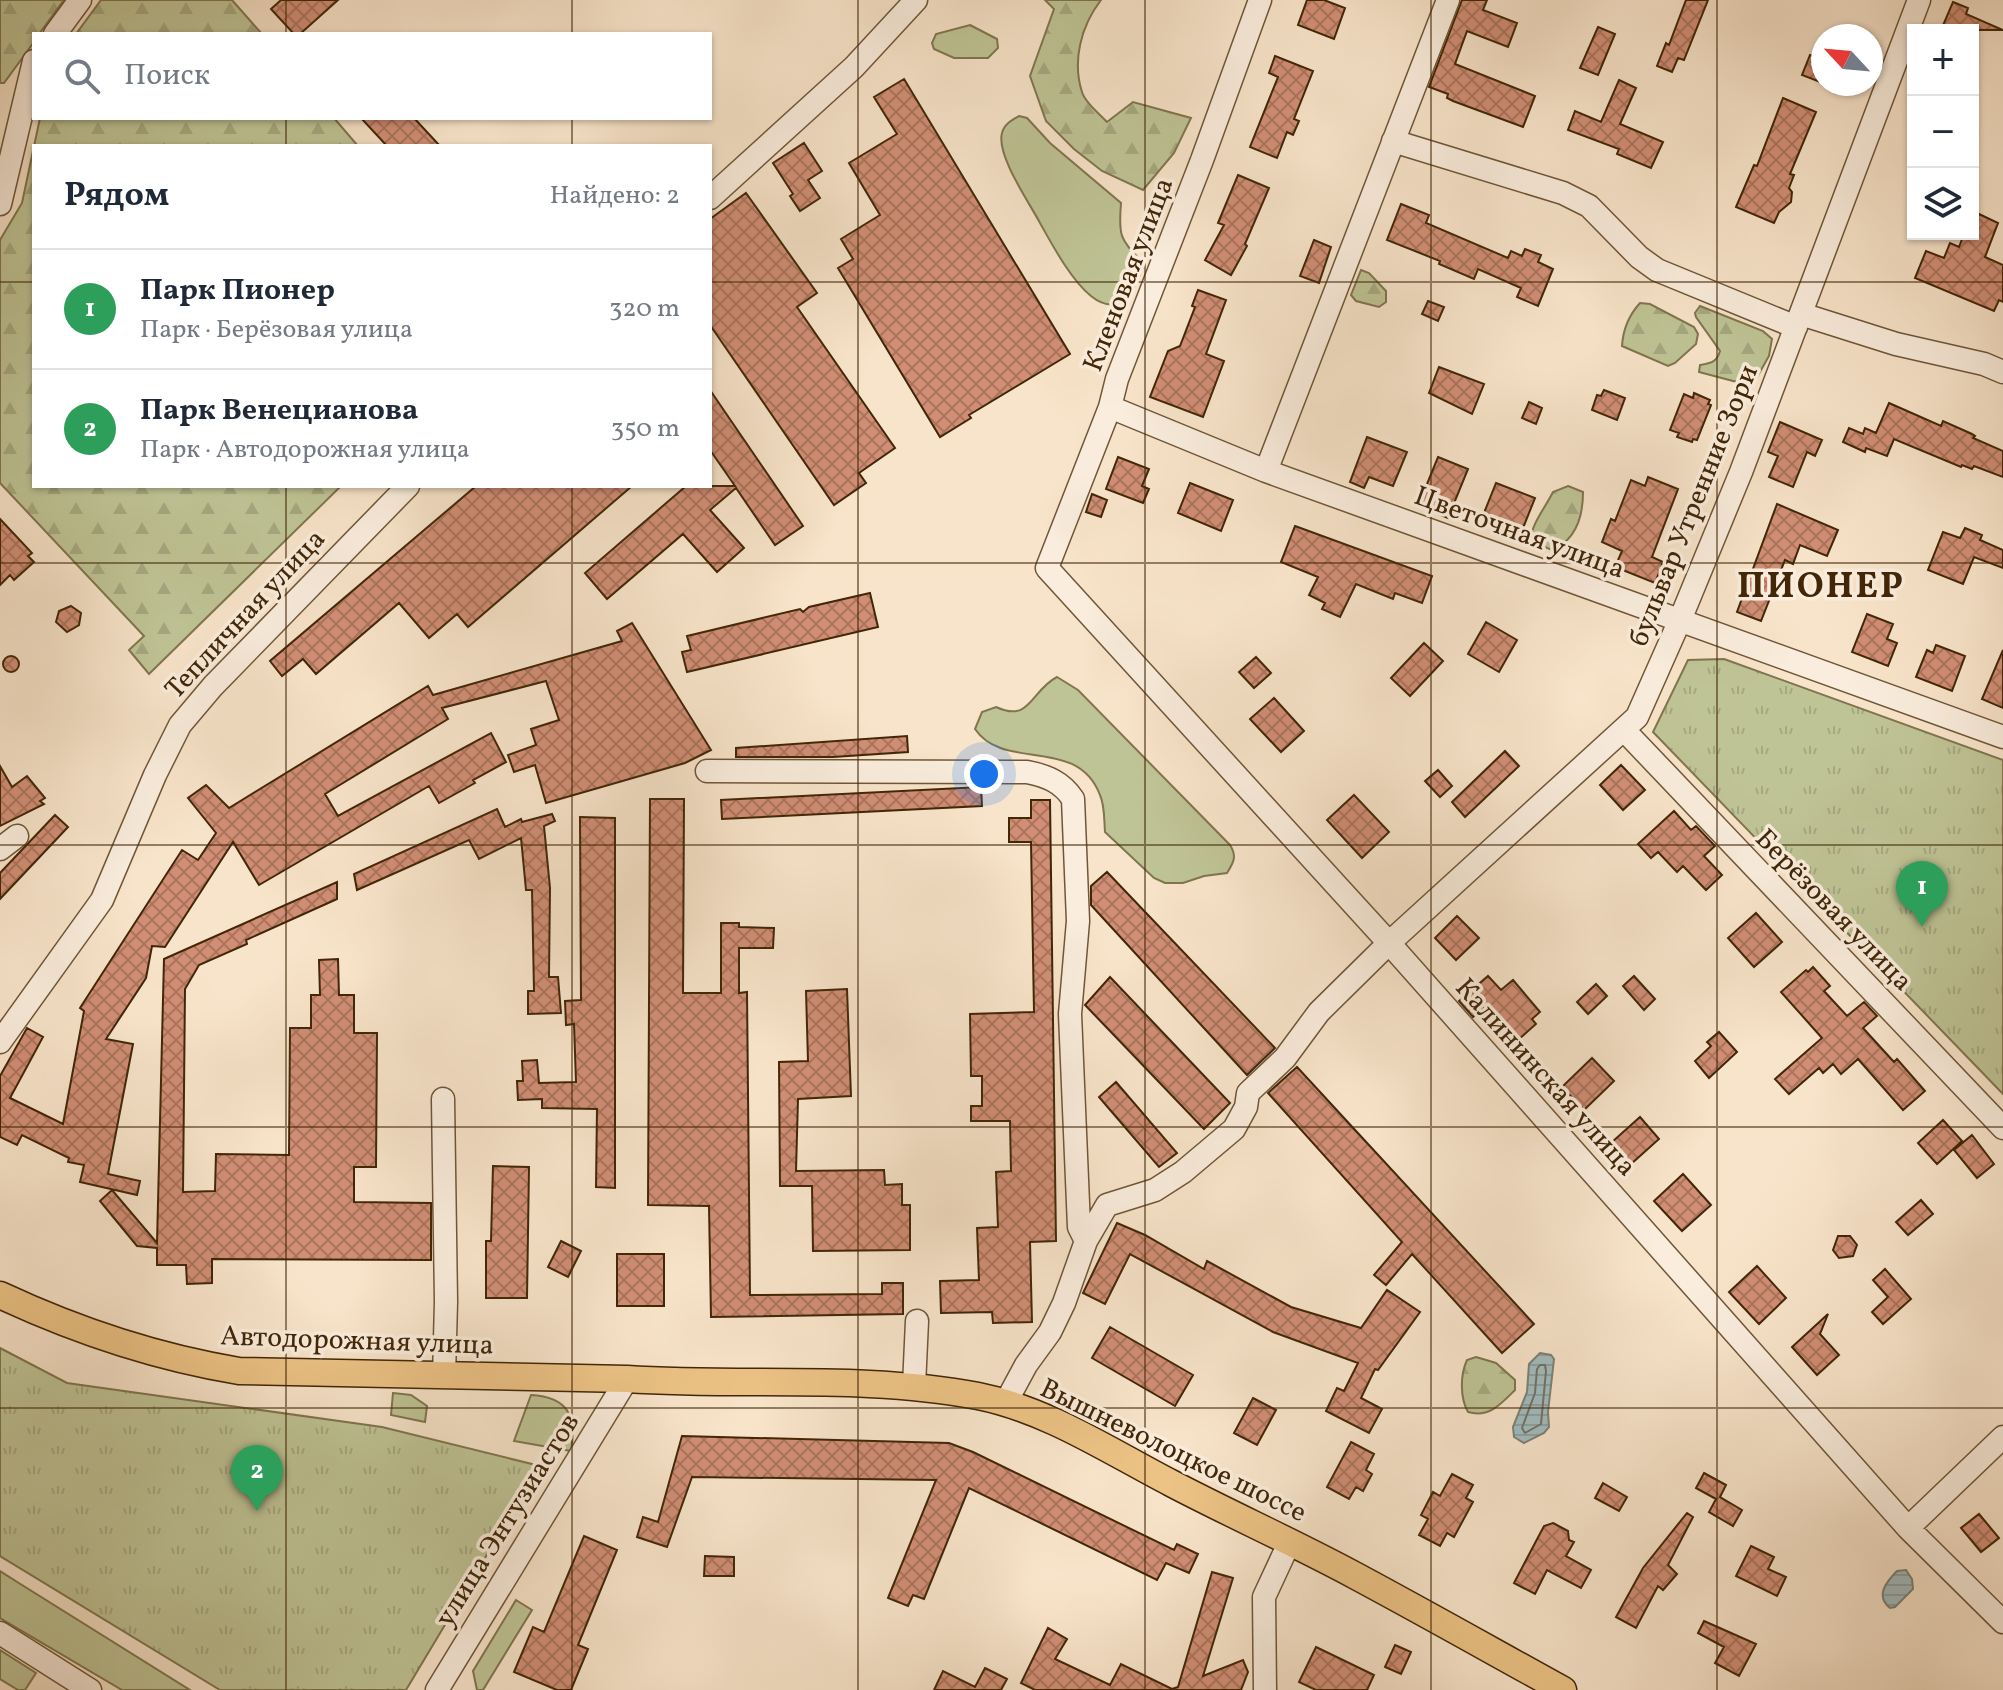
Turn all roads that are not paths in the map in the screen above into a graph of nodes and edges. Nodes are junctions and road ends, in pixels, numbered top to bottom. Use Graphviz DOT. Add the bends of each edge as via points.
graph roads {
  1 [pos="80,0"];
  2 [pos="916,0"];
  3 [pos="1260,0"];
  4 [pos="1448,0"];
  5 [pos="1919,0"];
  6 [pos="56,32"];
  7 [pos="32,69"];
  8 [pos="1393,141"];
  9 [pos="712,196"];
  10 [pos="0,204"];
  11 [pos="1798,320"];
  12 [pos="2003,372"];
  13 [pos="1110,407"];
  14 [pos="1266,471"];
  15 [pos="406,488"];
  16 [pos="1047,568"];
  17 [pos="1680,620"];
  18 [pos="1624,730"];
  19 [pos="2003,737"];
  20 [pos="707,771"];
  21 [pos="1389,943"];
  22 [pos="0,1042"];
  23 [pos="443,1099"];
  24 [pos="2003,1128"];
  25 [pos="1086,1241"];
  26 [pos="0,1295"];
  27 [pos="917,1321"];
  28 [pos="444,1376"];
  29 [pos="627,1379"];
  30 [pos="914,1386"];
  31 [pos="1005,1404"];
  32 [pos="2003,1437"];
  33 [pos="1908,1528"];
  34 [pos="1290,1541"];
  35 [pos="2003,1622"];
  36 [pos="0,1633"];
  37 [pos="90,1690"];
  38 [pos="437,1690"];
  39 [pos="1265,1690"];
  40 [pos="1563,1690"];
  1 -- 6 [label="street"];
  2 -- 9 [label="street" via="854,67"];
  3 -- 13 [label="street, Кленовая улица"];
  4 -- 8 [label="street"];
  5 -- 11 [label="street, бульвар Утренние Зори"];
  7 -- 10 [label="street"];
  8 -- 11 [label="street" via="1563,193 1589,206 1657,270"];
  8 -- 14 [label="street"];
  11 -- 12 [label="street"];
  11 -- 17 [label="street, бульвар Утренние Зори"];
  13 -- 14 [label="street, Цветочная улица"];
  13 -- 16 [label="street, Кленовая улица"];
  14 -- 17 [label="street, Цветочная улица"];
  15 -- 22 [label="street, Тепличная улица" via="180,725 102,900"];
  16 -- 21 [label="street, Калининская улица"];
  17 -- 18 [label="street, бульвар Утренние Зори" via="1637,717"];
  17 -- 19 [label="street, Цветочная улица"];
  18 -- 21 [label="street, бульвар Утренние Зори"];
  18 -- 24 [label="street, Берёзовая улица"];
  20 -- 25 [label="street" via="1027,772 1065,788 1073,799 1078,921 1070,1014 1072,1091 1079,1227"];
  21 -- 25 [label="street, бульвар Утренние Зори" via="1248,1093 1234,1129 1155,1190 1107,1205"];
  21 -- 33 [label="street, Калининская улица"];
  23 -- 28 [label="street"];
  25 -- 31 [label="street, бульвар Утренние Зори" via="1050,1332"];
  26 -- 28 [label="main road, Автодорожная улица" via="69,1326 189,1363 239,1371"];
  27 -- 30 [label="street"];
  28 -- 29 [label="main road, Автодорожная улица"];
  29 -- 30 [label="main road, Вышневолоцкое шоссе"];
  29 -- 38 [label="street, улица Энтузиастов"];
  30 -- 31 [label="main road, Вышневолоцкое шоссе"];
  31 -- 34 [label="main road, Вышневолоцкое шоссе" via="1081,1435"];
  32 -- 33 [label="street"];
  33 -- 35 [label="street, Калининская улица"];
  34 -- 39 [label="street" via="1264,1597"];
  34 -- 40 [label="main road, Вышневолоцкое шоссе"];
  36 -- 37 [label="street"];
}
